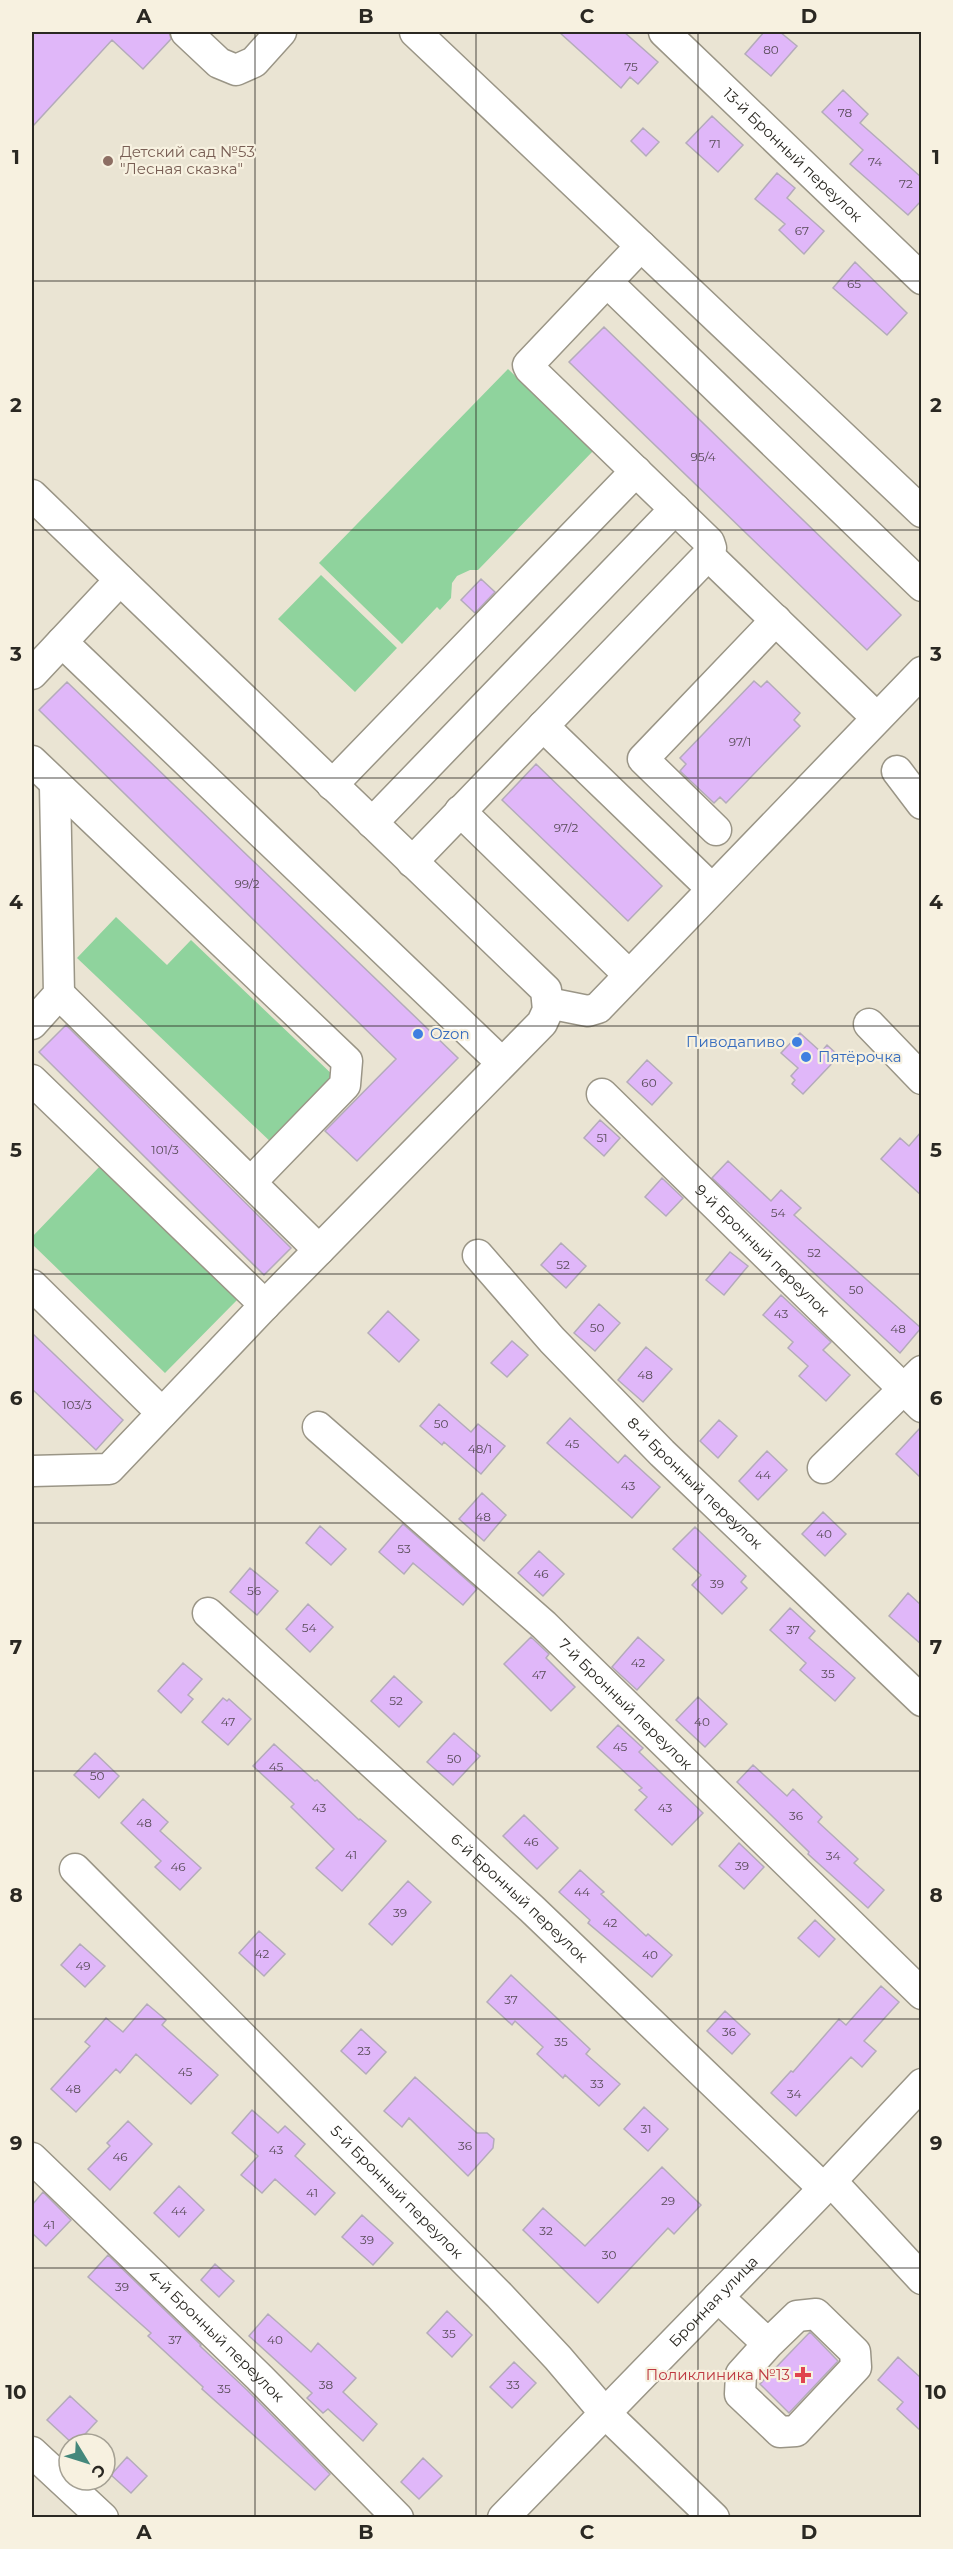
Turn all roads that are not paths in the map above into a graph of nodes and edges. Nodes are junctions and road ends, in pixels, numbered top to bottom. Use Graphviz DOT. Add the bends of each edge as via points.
graph roads {
  1 [pos="186,32"];
  2 [pos="281,32"];
  3 [pos="415,32"];
  4 [pos="664,32"];
  5 [pos="641,246"];
  6 [pos="921,279"];
  7 [pos="607,282"];
  8 [pos="636,471"];
  9 [pos="32,495"];
  10 [pos="675,509"];
  11 [pos="921,512"];
  12 [pos="708,555"];
  13 [pos="120,580"];
  14 [pos="921,586"];
  15 [pos="776,620"];
  16 [pos="62,642"];
  17 [pos="921,672"];
  18 [pos="32,674"];
  19 [pos="878,718"];
  20 [pos="543,726"];
  21 [pos="32,761"];
  22 [pos="897,771"];
  23 [pos="332,785"];
  24 [pos="55,786"];
  25 [pos="921,804"];
  26 [pos="460,812"];
  27 [pos="372,823"];
  28 [pos="716,830"];
  29 [pos="412,861"];
  30 [pos="712,889"];
  31 [pos="629,975"];
  32 [pos="59,994"];
  33 [pos="548,1003"];
  34 [pos="32,1024"];
  35 [pos="869,1024"];
  36 [pos="502,1063"];
  37 [pos="921,1079"];
  38 [pos="32,1080"];
  39 [pos="602,1094"];
  40 [pos="250,1182"];
  41 [pos="319,1250"];
  42 [pos="478,1255"];
  43 [pos="32,1285"];
  44 [pos="265,1305"];
  45 [pos="915,1389"];
  46 [pos="162,1413"];
  47 [pos="318,1427"];
  48 [pos="823,1468"];
  49 [pos="32,1471"];
  50 [pos="208,1613"];
  51 [pos="921,1701"];
  52 [pos="75,1869"];
  53 [pos="921,1994"];
  54 [pos="921,2084"];
  55 [pos="32,2158"];
  56 [pos="827,2185"];
  57 [pos="921,2279"];
  58 [pos="718,2297"];
  59 [pos="768,2344"];
  60 [pos="604,2412"];
  61 [pos="32,2452"];
  62 [pos="103,2517"];
  63 [pos="398,2517"];
  64 [pos="503,2517"];
  65 [pos="714,2517"];
  1 -- 2 [label="street" via="219,63 236,70 254,62"];
  3 -- 5 [label="street"];
  4 -- 6 [label="street, 13-й Бронный переулок"];
  5 -- 7 [label="street"];
  5 -- 11 [label="street"];
  7 -- 8 [label="street" via="528,365"];
  7 -- 14 [label="street"];
  8 -- 10 [label="street"];
  8 -- 23 [label="street"];
  9 -- 13 [label="street"];
  10 -- 12 [label="street" via="709,542"];
  10 -- 27 [label="street"];
  12 -- 15 [label="street"];
  12 -- 20 [label="street"];
  13 -- 16 [label="street"];
  13 -- 23 [label="street"];
  15 -- 19 [label="street"];
  15 -- 28 [label="street" via="644,756 644,761"];
  16 -- 18 [label="street"];
  16 -- 36 [label="street"];
  17 -- 19 [label="street"];
  19 -- 30 [label="street"];
  20 -- 26 [label="street"];
  20 -- 30 [label="street"];
  21 -- 24 [label="street"];
  22 -- 25 [label="street"];
  23 -- 27 [label="street"];
  24 -- 32 [label="street"];
  24 -- 40 [label="street" via="347,1061 345,1085"];
  26 -- 29 [label="street"];
  26 -- 31 [label="street"];
  27 -- 29 [label="street"];
  29 -- 33 [label="street" via="546,990"];
  30 -- 31 [label="street"];
  31 -- 33 [label="street" via="594,1010"];
  32 -- 34 [label="street"];
  32 -- 40 [label="street"];
  33 -- 36 [label="street" via="546,1018"];
  35 -- 37 [label="street"];
  36 -- 41 [label="street"];
  38 -- 44 [label="street"];
  39 -- 45 [label="street, 9-й Бронный переулок"];
  40 -- 41 [label="street"];
  41 -- 44 [label="street"];
  42 -- 51 [label="street, 8-й Бронный переулок" via="552,1340 662,1453"];
  43 -- 46 [label="street"];
  44 -- 46 [label="street"];
  45 -- 48 [label="street"];
  46 -- 49 [label="street" via="109,1468"];
  47 -- 53 [label="street, 7-й Бронный переулок" via="544,1625"];
  50 -- 56 [label="street, 6-й Бронный переулок"];
  52 -- 60 [label="street, 5-й Бронный переулок" via="499,2295"];
  54 -- 56 [label="street, Бронная улица"];
  55 -- 63 [label="street, 4-й Бронный переулок" via="260,2377"];
  56 -- 57 [label="street, 6-й Бронный переулок"];
  56 -- 58 [label="street, Бронная улица"];
  58 -- 59 [label="street"];
  58 -- 60 [label="street, Бронная улица"];
  60 -- 64 [label="street, Бронная улица"];
  60 -- 65 [label="street, 5-й Бронный переулок"];
  61 -- 62 [label="street"];
}
